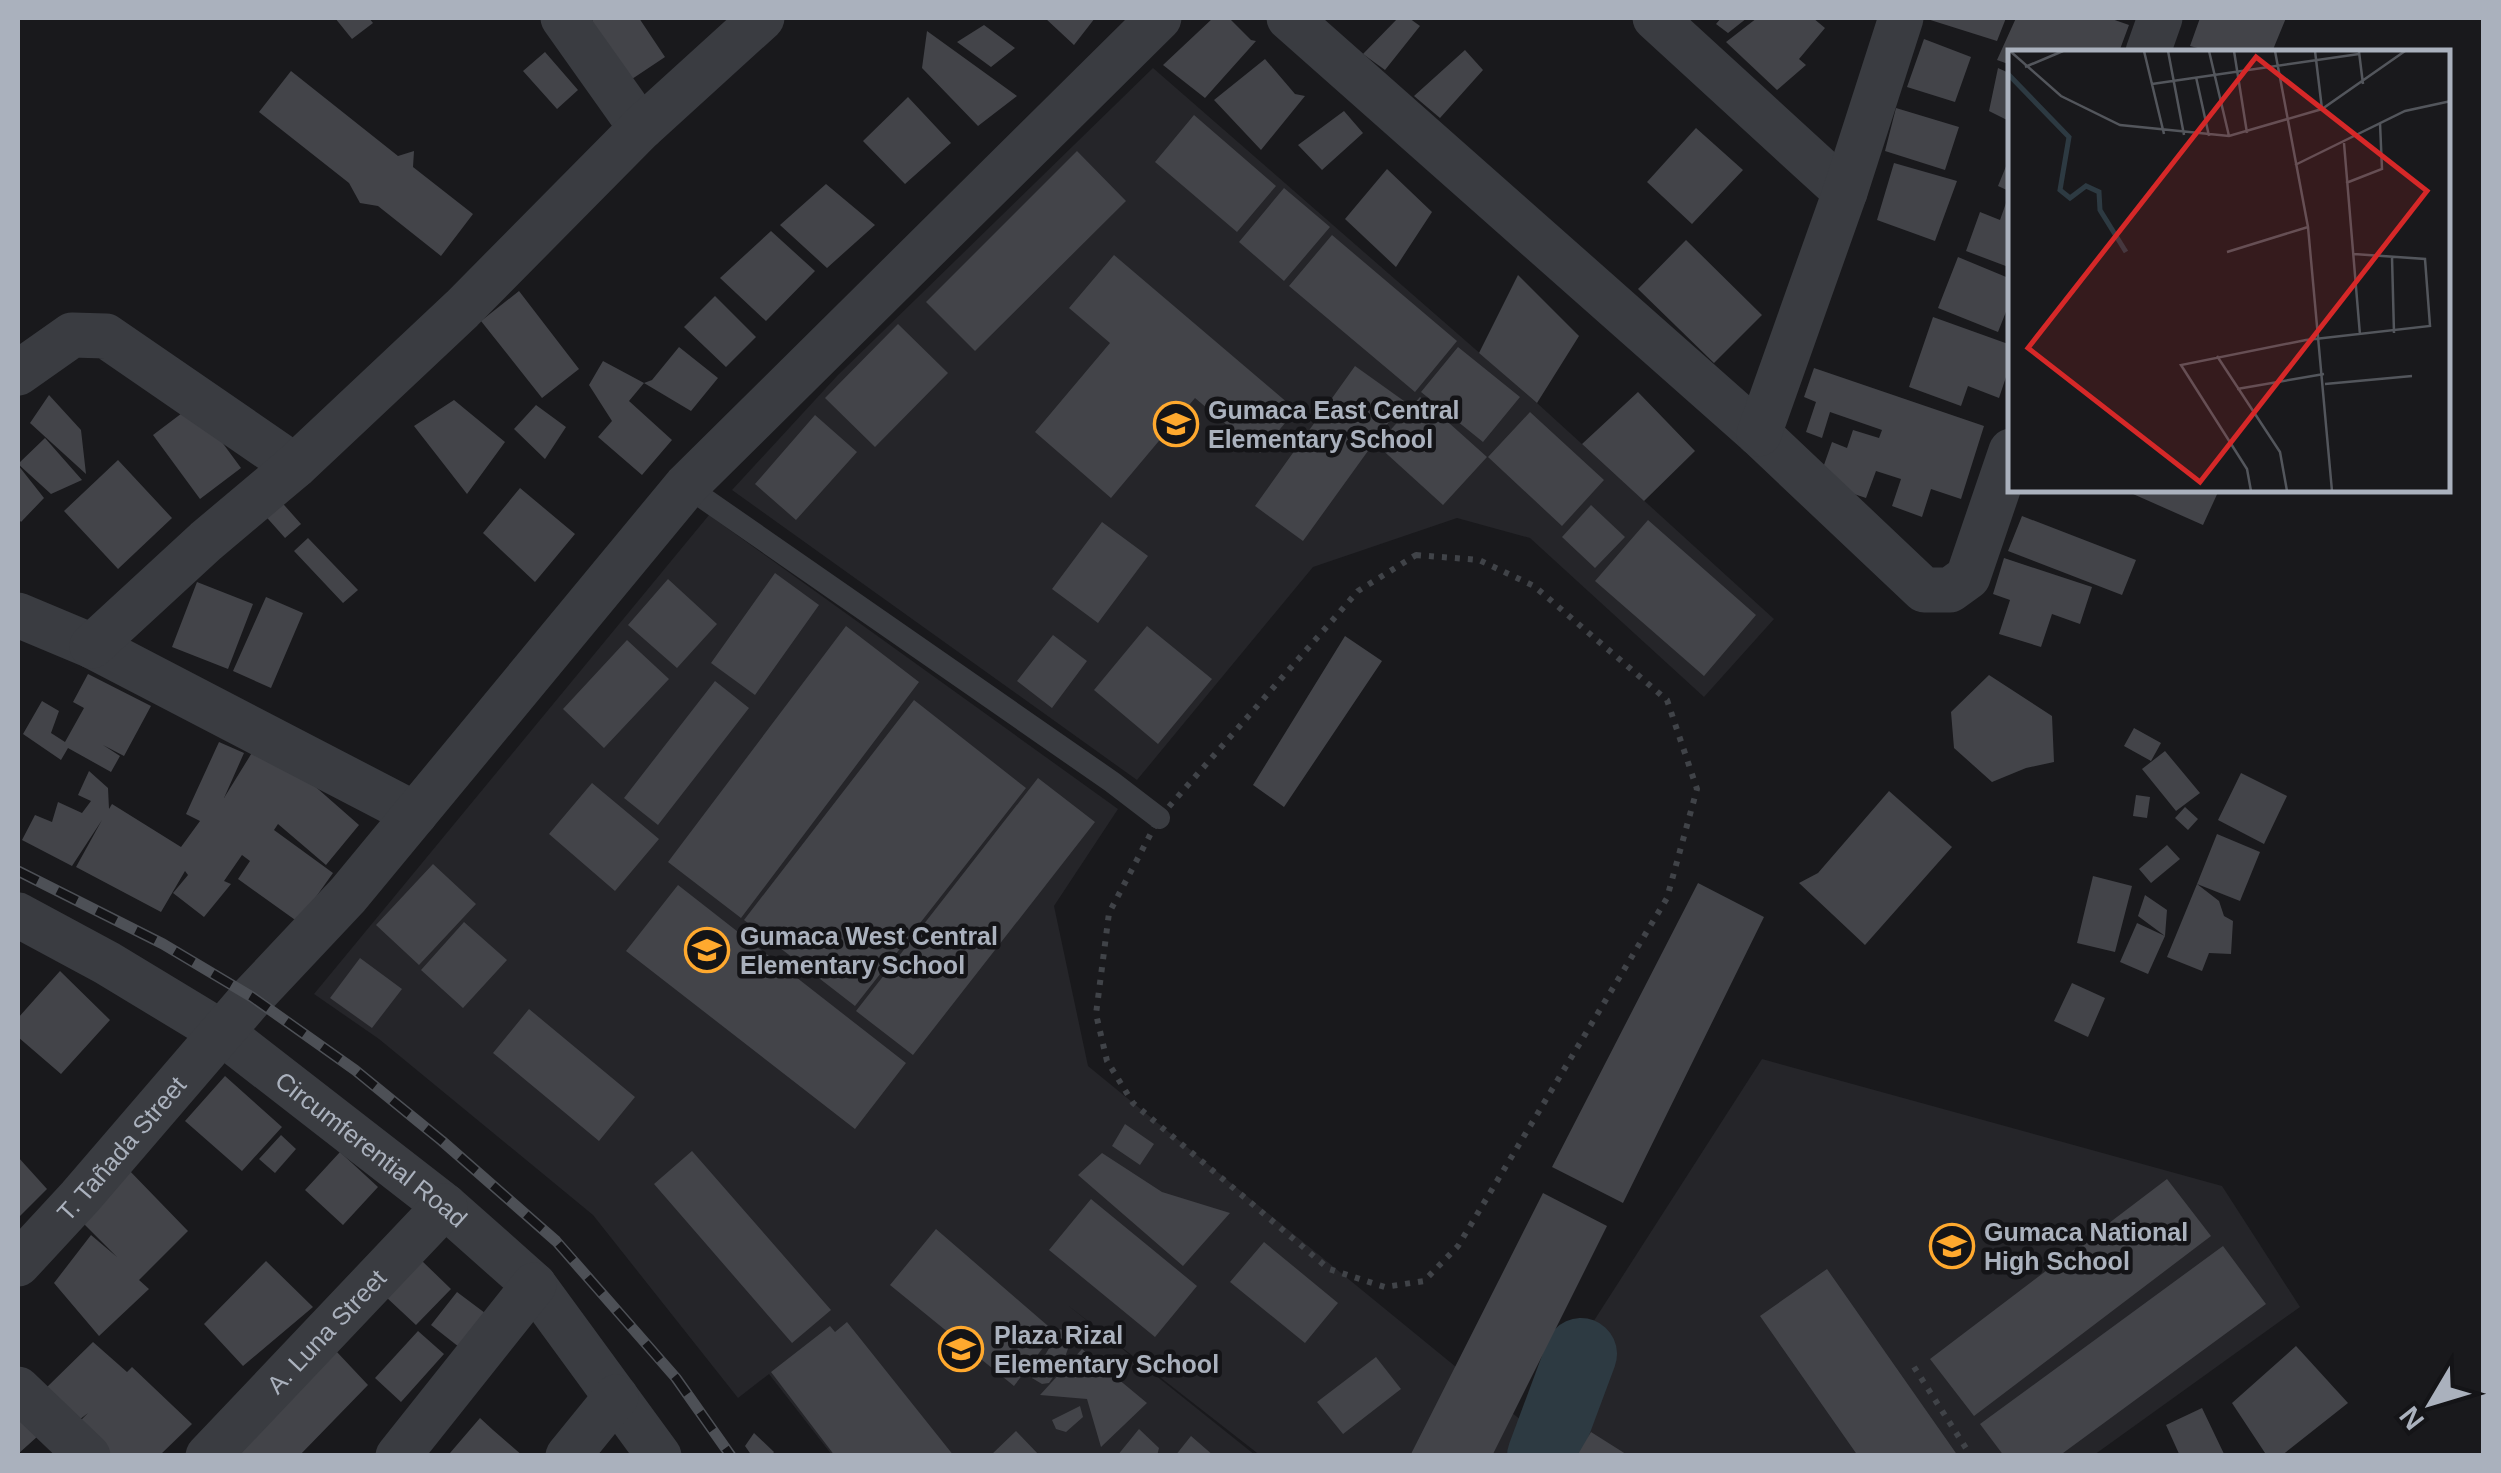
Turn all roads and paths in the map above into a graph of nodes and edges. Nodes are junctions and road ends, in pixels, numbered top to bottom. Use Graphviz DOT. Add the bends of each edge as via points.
graph roads {
  1 [pos="563,18"];
  2 [pos="762,18"];
  3 [pos="1159,18"];
  4 [pos="1289,18"];
  5 [pos="1654,18"];
  6 [pos="1901,18"];
  7 [pos="2160,18"];
  8 [pos="2149,50"];
  9 [pos="642,128"];
  10 [pos="1846,192"];
  11 [pos="18,374"];
  12 [pos="1758,434"];
  13 [pos="2008,461"];
  14 [pos="295,466"];
  15 [pos="686,486"];
  16 [pos="18,615"];
  17 [pos="92,646"];
  18 [pos="416,814"];
  19 [pos="1159,818"];
  20 [pos="18,915"];
  21 [pos="221,1032"];
  22 [pos="445,1206"];
  23 [pos="18,1264"];
  24 [pos="534,1285"];
  25 [pos="1914,1367"];
  26 [pos="18,1389"];
  27 [pos="616,1398"];
  28 [pos="88,1456"];
  29 [pos="208,1456"];
  30 [pos="398,1456"];
  31 [pos="568,1456"];
  32 [pos="658,1456"];
  33 [pos="1971,1456"];
  1 -- 9 [label="street"];
  2 -- 9 [label="street"];
  3 -- 15 [label="street, T. Tañada Street"];
  4 -- 12 [label="street"];
  5 -- 10 [label="street"];
  6 -- 10 [label="street"];
  7 -- 8 [label="street"];
  9 -- 14 [label="street"];
  10 -- 12 [label="street"];
  11 -- 14 [label="street" via="72,335 106,336"];
  12 -- 13 [label="street" via="1924,590 1950,590 1968,577"];
  14 -- 17 [label="street"];
  15 -- 18 [label="street, T. Tañada Street"];
  15 -- 19 [label="lane"];
  16 -- 17 [label="street"];
  17 -- 18 [label="street"];
  18 -- 21 [label="street, T. Tañada Street"];
  19 -- 19 [label="path" via="1109,914 1096,1014 1107,1062 1134,1103 1329,1269 1385,1287 1424,1280 1458,1246 1667,898 1697,790 1667,700 1534,586 1479,560 1416,555 1358,591"];
  20 -- 21 [label="street, Circumferential Road"];
  21 -- 22 [label="street, Circumferential Road"];
  21 -- 23 [label="street, T. Tañada Street"];
  22 -- 24 [label="street, Circumferential Road"];
  22 -- 29 [label="street, A. Luna Street"];
  24 -- 27 [label="street, Circumferential Road"];
  24 -- 30 [label="street"];
  25 -- 33 [label="path"];
  26 -- 28 [label="street"];
  27 -- 31 [label="street"];
  27 -- 32 [label="street, Circumferential Road"];
}
